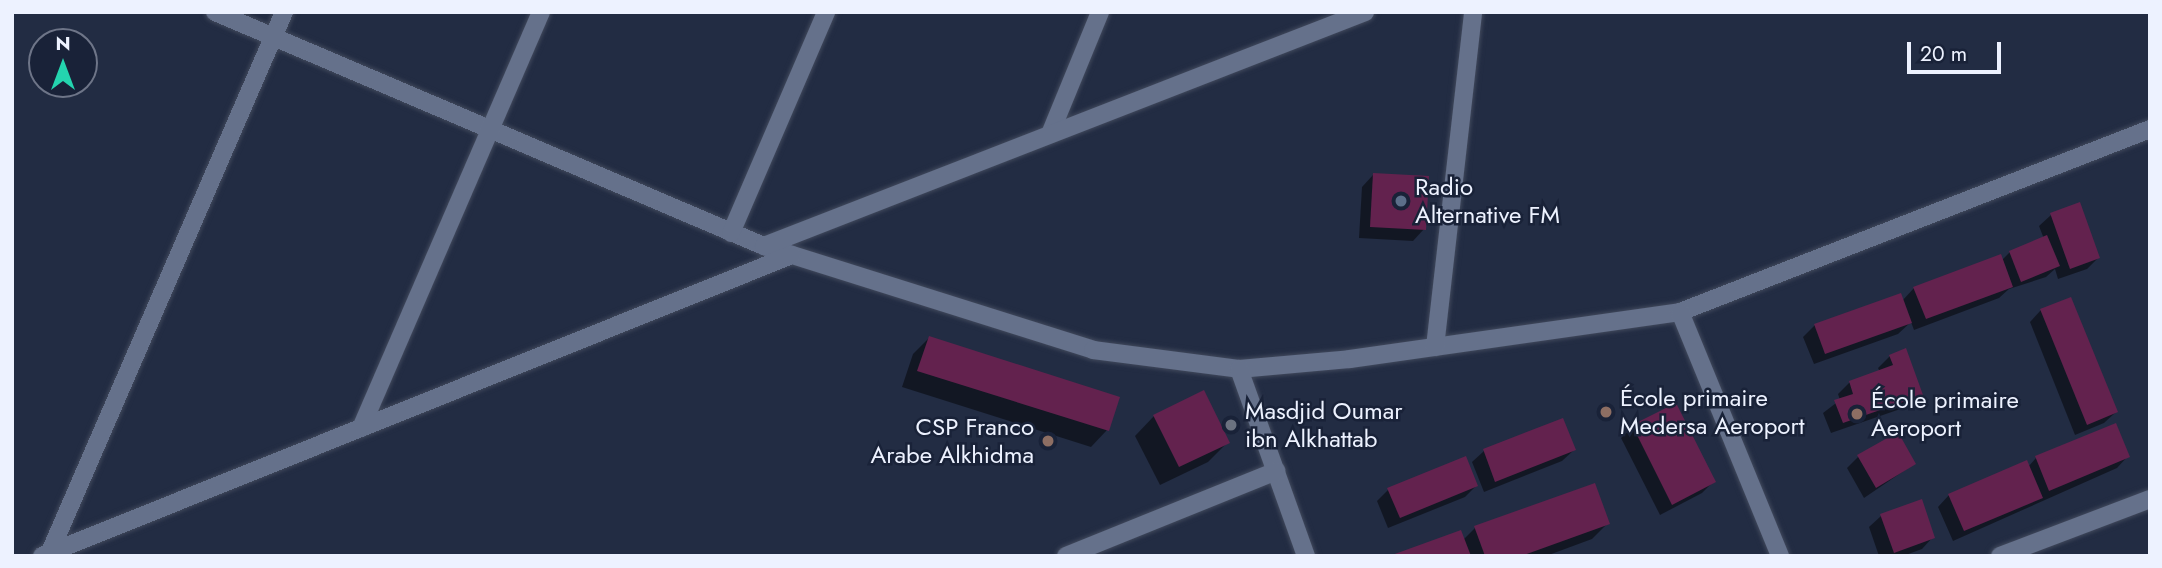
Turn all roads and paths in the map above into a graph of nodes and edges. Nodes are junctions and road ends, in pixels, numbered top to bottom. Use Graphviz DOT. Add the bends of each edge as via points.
graph roads {
  1 [pos="215,12"];
  2 [pos="284,12"];
  3 [pos="541,12"];
  4 [pos="826,12"];
  5 [pos="1100,12"];
  6 [pos="1365,12"];
  7 [pos="1473,12"];
  8 [pos="273,37"];
  9 [pos="490,130"];
  10 [pos="2150,130"];
  11 [pos="1050,134"];
  12 [pos="730,233"];
  13 [pos="764,246"];
  14 [pos="793,255"];
  15 [pos="1680,312"];
  16 [pos="1435,347"];
  17 [pos="1239,369"];
  18 [pos="361,428"];
  19 [pos="1276,471"];
  20 [pos="2150,499"];
  21 [pos="82,548"];
  22 [pos="46,554"];
  23 [pos="1066,556"];
  24 [pos="1306,556"];
  25 [pos="1780,556"];
  26 [pos="2000,556"];
  1 -- 8 [label="street"];
  2 -- 8 [label="street"];
  3 -- 9 [label="street"];
  4 -- 12 [label="street"];
  5 -- 11 [label="street"];
  6 -- 11 [label="street"];
  7 -- 16 [label="street"];
  8 -- 9 [label="street"];
  8 -- 22 [label="street"];
  9 -- 12 [label="street"];
  9 -- 18 [label="street"];
  10 -- 15 [label="street"];
  11 -- 13 [label="street"];
  12 -- 13 [label="street"];
  13 -- 14 [label="street"];
  14 -- 17 [label="street" via="1093,350"];
  14 -- 18 [label="street"];
  15 -- 16 [label="street"];
  15 -- 25 [label="street"];
  16 -- 17 [label="street"];
  17 -- 19 [label="street"];
  18 -- 21 [label="street"];
  19 -- 23 [label="street"];
  19 -- 24 [label="street"];
  20 -- 26 [label="street"];
  21 -- 22 [label="street"];
}
